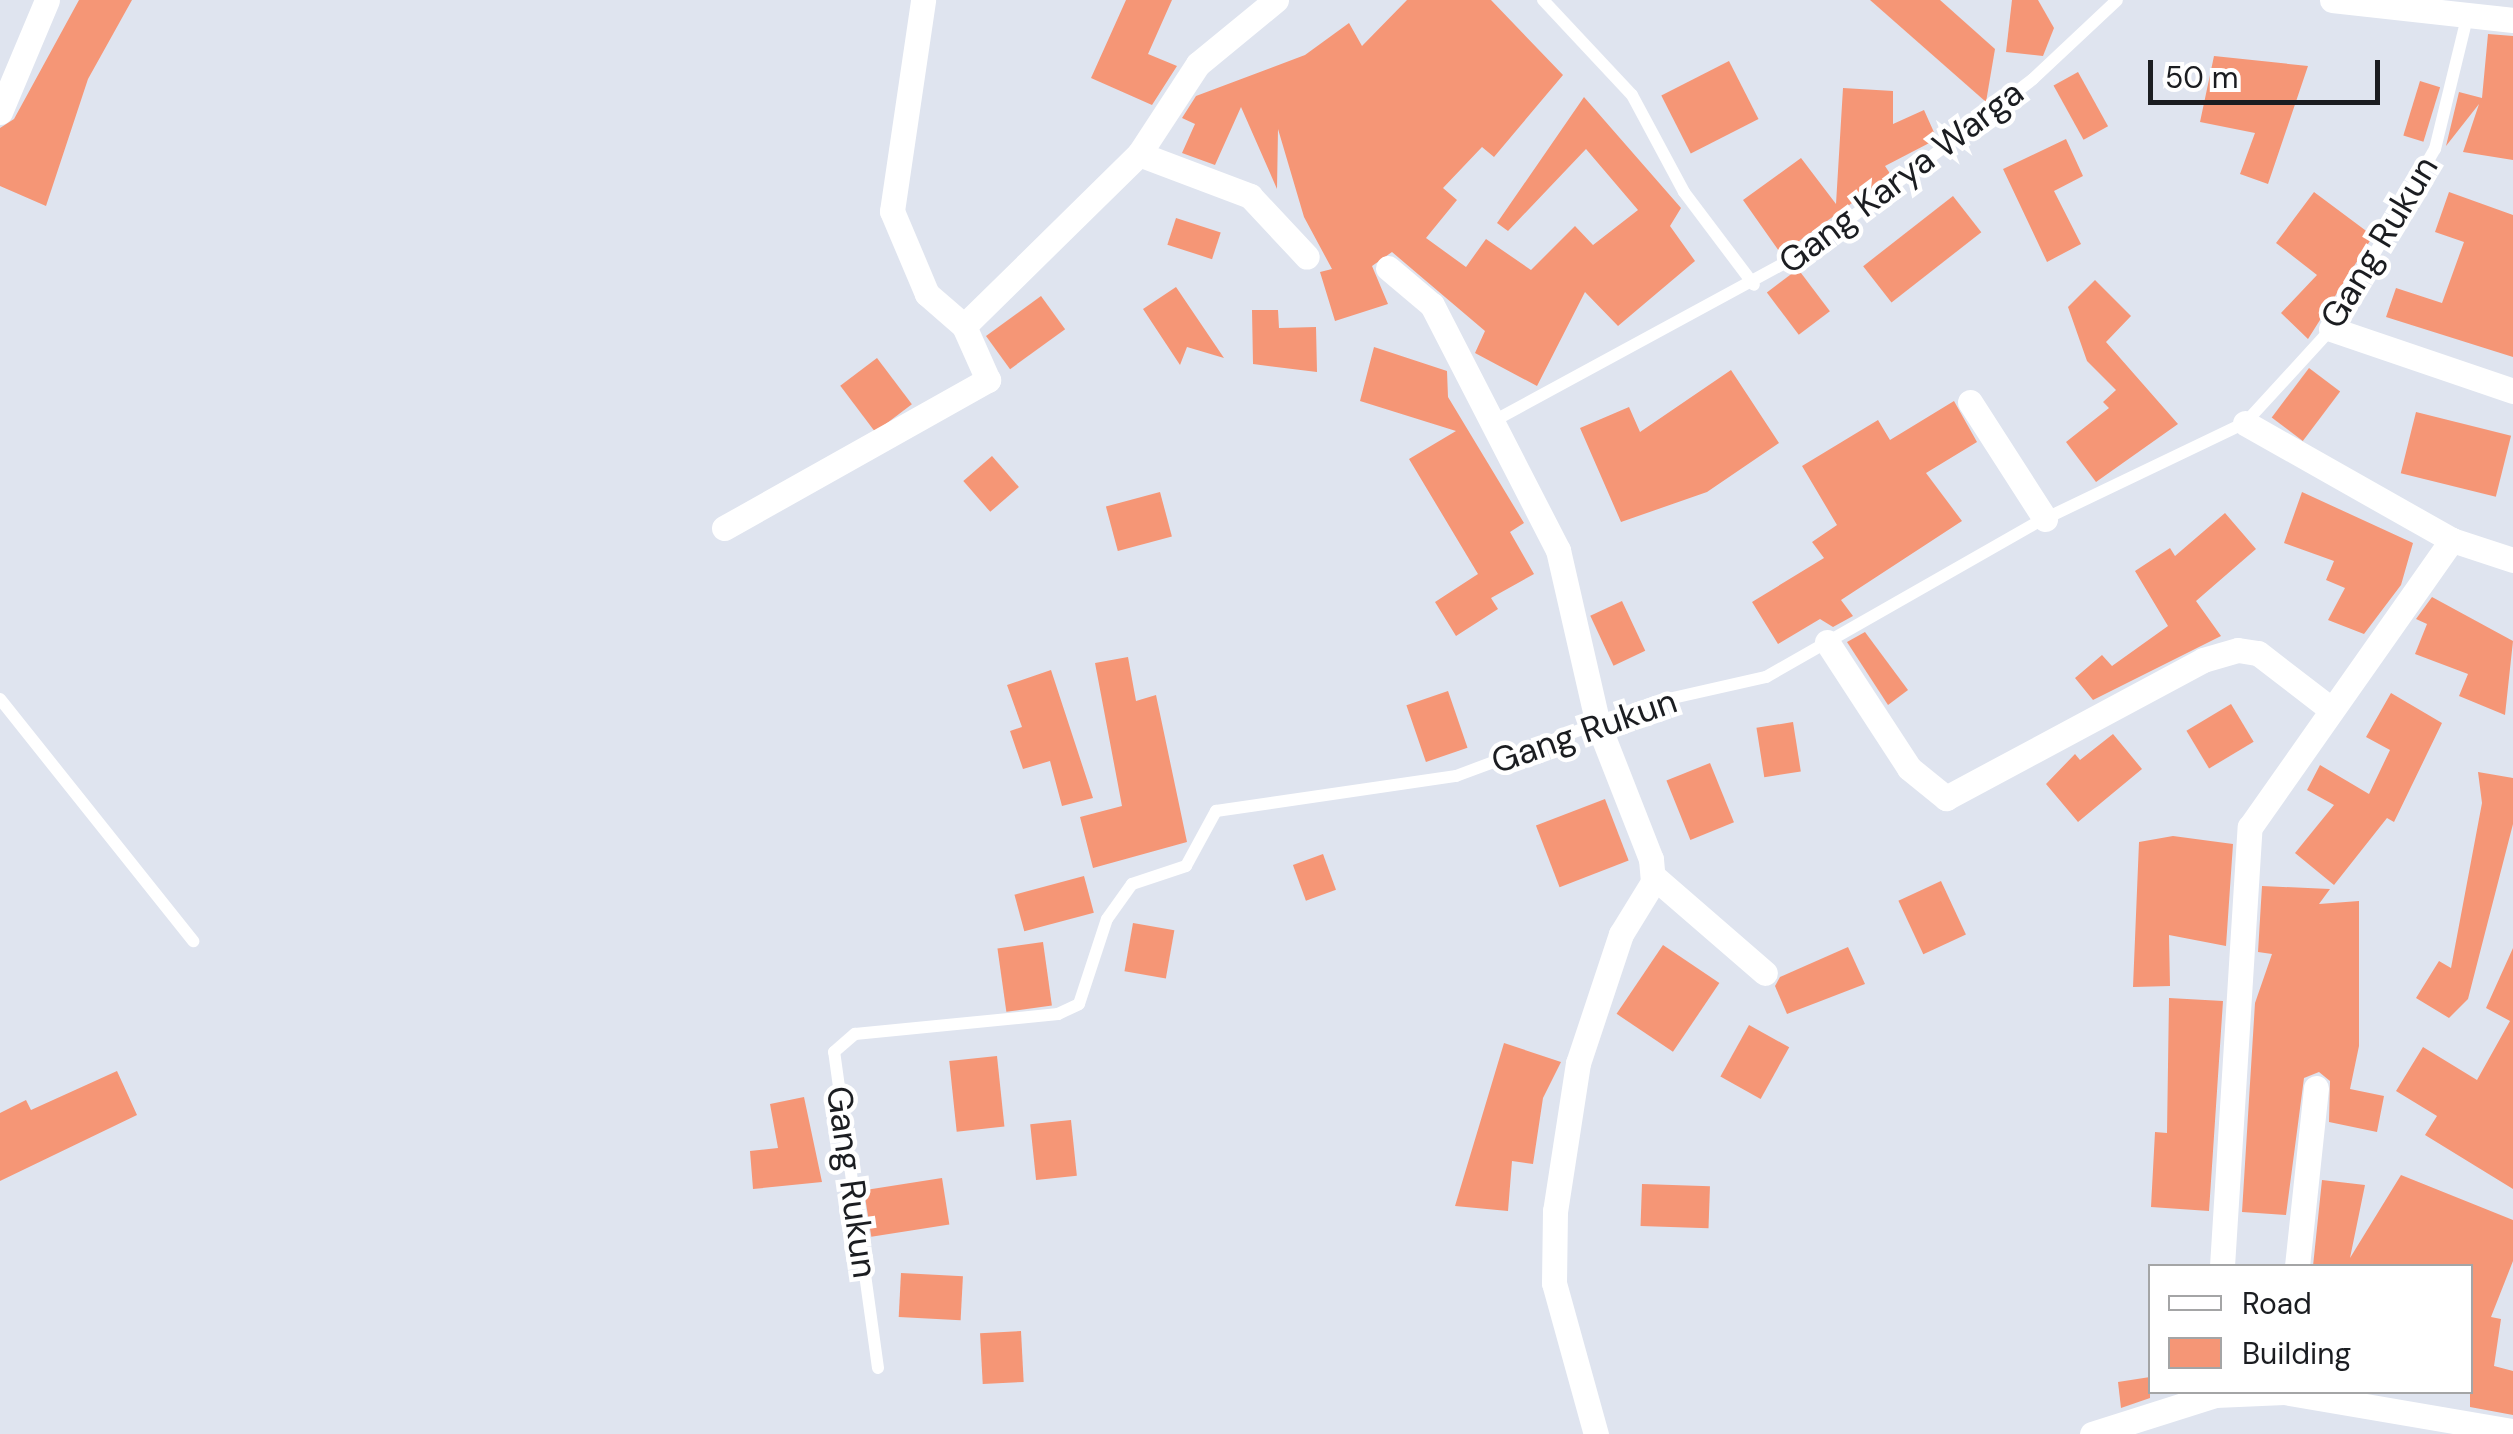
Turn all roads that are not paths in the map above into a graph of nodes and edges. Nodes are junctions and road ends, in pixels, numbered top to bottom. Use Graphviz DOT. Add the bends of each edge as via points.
graph roads {
  1 [pos="47,0"];
  2 [pos="923,0"];
  3 [pos="1276,0"];
  4 [pos="1543,0"];
  5 [pos="2117,0"];
  6 [pos="2332,0"];
  7 [pos="2468,14"];
  8 [pos="2513,20"];
  9 [pos="0,112"];
  10 [pos="1139,154"];
  11 [pos="1306,257"];
  12 [pos="1388,268"];
  13 [pos="1754,285"];
  14 [pos="964,326"];
  15 [pos="2331,329"];
  16 [pos="2513,392"];
  17 [pos="1970,402"];
  18 [pos="1490,422"];
  19 [pos="2244,422"];
  20 [pos="2044,519"];
  21 [pos="724,528"];
  22 [pos="2452,540"];
  23 [pos="2513,560"];
  24 [pos="1827,642"];
  25 [pos="0,699"];
  26 [pos="2332,710"];
  27 [pos="1598,724"];
  28 [pos="1653,876"];
  29 [pos="193,941"];
  30 [pos="1765,973"];
  31 [pos="2316,1088"];
  32 [pos="2222,1264"];
  33 [pos="2297,1264"];
  34 [pos="878,1368"];
  35 [pos="2213,1394"];
  36 [pos="2296,1394"];
  37 [pos="2513,1431"];
  38 [pos="1596,1434"];
  39 [pos="2092,1434"];
  1 -- 9 [label="street"];
  2 -- 14 [label="street" via="892,212 926,294"];
  3 -- 10 [label="street" via="1198,64"];
  4 -- 13 [label="lane" via="1632,95 1684,192"];
  5 -- 13 [label="lane, Gang Karya Warga" via="2033,79"];
  6 -- 7 [label="street"];
  7 -- 8 [label="street"];
  7 -- 15 [label="lane, Gang Rukun" via="2435,149"];
  10 -- 11 [label="street" via="1250,196"];
  10 -- 14 [label="street"];
  12 -- 18 [label="street" via="1432,305"];
  13 -- 18 [label="lane, Gang Karya Warga"];
  14 -- 21 [label="street" via="986,366 983,390"];
  15 -- 16 [label="street"];
  15 -- 19 [label="lane, Gang Rukun"];
  17 -- 20 [label="street"];
  18 -- 27 [label="street" via="1558,550"];
  19 -- 20 [label="lane, Gang Rukun"];
  19 -- 22 [label="street"];
  20 -- 24 [label="lane, Gang Rukun"];
  22 -- 23 [label="street"];
  22 -- 26 [label="street"];
  24 -- 26 [label="street" via="1908,768 1946,798 2203,660 2238,650 2258,652"];
  24 -- 27 [label="lane, Gang Rukun" via="1766,677"];
  25 -- 29 [label="lane"];
  26 -- 32 [label="street" via="2262,805 2241,856"];
  27 -- 28 [label="street"];
  27 -- 34 [label="lane, Gang Rukun" via="1456,776 1216,811 1186,866 1132,884 1106,919 1079,1004 1058,1014 856,1034 834,1052"];
  28 -- 30 [label="street"];
  28 -- 38 [label="street" via="1621,934 1578,1063 1555,1211 1554,1283"];
  31 -- 33 [label="street"];
  35 -- 39 [label="street"];
  36 -- 37 [label="street"];
}
